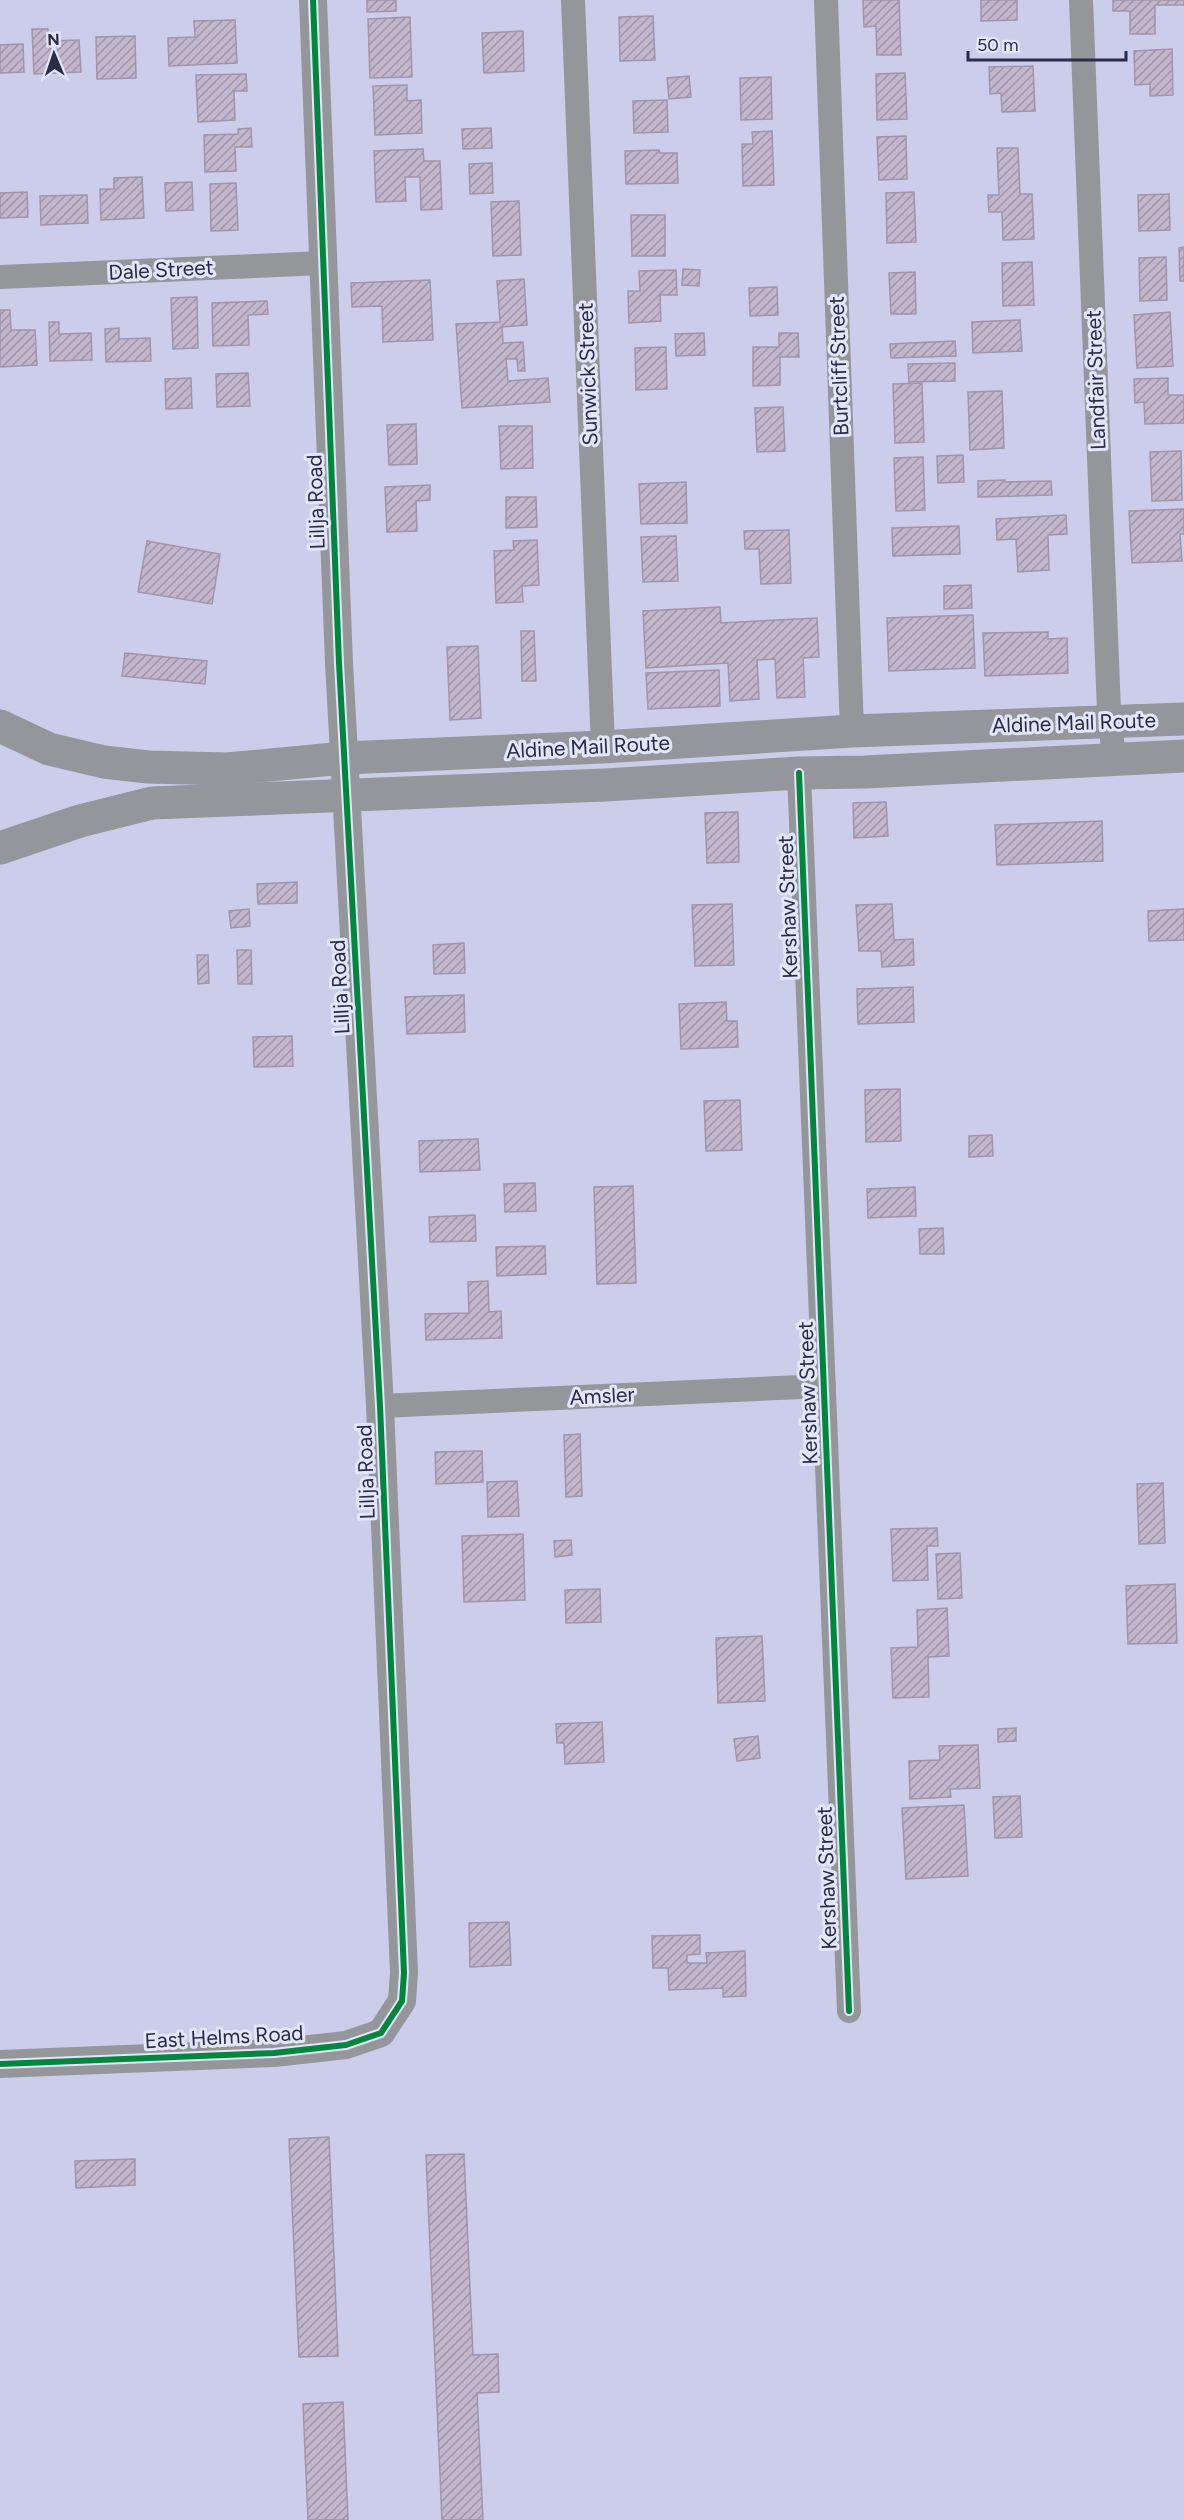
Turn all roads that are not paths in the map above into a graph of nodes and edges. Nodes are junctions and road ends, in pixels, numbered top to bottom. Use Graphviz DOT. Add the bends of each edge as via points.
graph roads {
  1 [pos="313,0"];
  2 [pos="573,0"];
  3 [pos="826,0"];
  4 [pos="1081,0"];
  5 [pos="322,263"];
  6 [pos="0,277"];
  7 [pos="1184,719"];
  8 [pos="1110,723"];
  9 [pos="0,726"];
  10 [pos="852,731"];
  11 [pos="603,747"];
  12 [pos="1184,756"];
  13 [pos="344,758"];
  14 [pos="1114,759"];
  15 [pos="799,772"];
  16 [pos="346,795"];
  17 [pos="0,848"];
  18 [pos="824,1386"];
  19 [pos="380,1406"];
  20 [pos="404,1973"];
  21 [pos="849,2012"];
  22 [pos="0,2064"];
  1 -- 5 [label="street, Lillja Road"];
  2 -- 11 [label="street, Sunwick Street"];
  3 -- 10 [label="street, Burtcliff Street"];
  4 -- 8 [label="street, Landfair Street"];
  5 -- 6 [label="street, Dale Street"];
  5 -- 13 [label="street, Lillja Road"];
  7 -- 8 [label="main road, Aldine Mail Route"];
  8 -- 10 [label="main road, Aldine Mail Route"];
  8 -- 14 [label="street, Landfair Street"];
  9 -- 13 [label="main road, Aldine Mail Route" via="49,749 104,762 227,769"];
  10 -- 11 [label="main road, Aldine Mail Route"];
  11 -- 13 [label="main road, Aldine Mail Route"];
  12 -- 14 [label="main road, Aldine Mail Route"];
  13 -- 16 [label="street, Lillja Road"];
  14 -- 15 [label="main road, Aldine Mail Route"];
  15 -- 16 [label="main road, Aldine Mail Route" via="605,785"];
  15 -- 18 [label="street, Kershaw Street"];
  16 -- 17 [label="main road, Aldine Mail Route" via="152,803 80,821"];
  16 -- 19 [label="street, Lillja Road"];
  18 -- 19 [label="street, Amsler"];
  18 -- 21 [label="street, Kershaw Street"];
  19 -- 20 [label="street, Lillja Road"];
  20 -- 22 [label="street, East Helms Road" via="402,2001 381,2033 346,2046 252,2054"];
}
